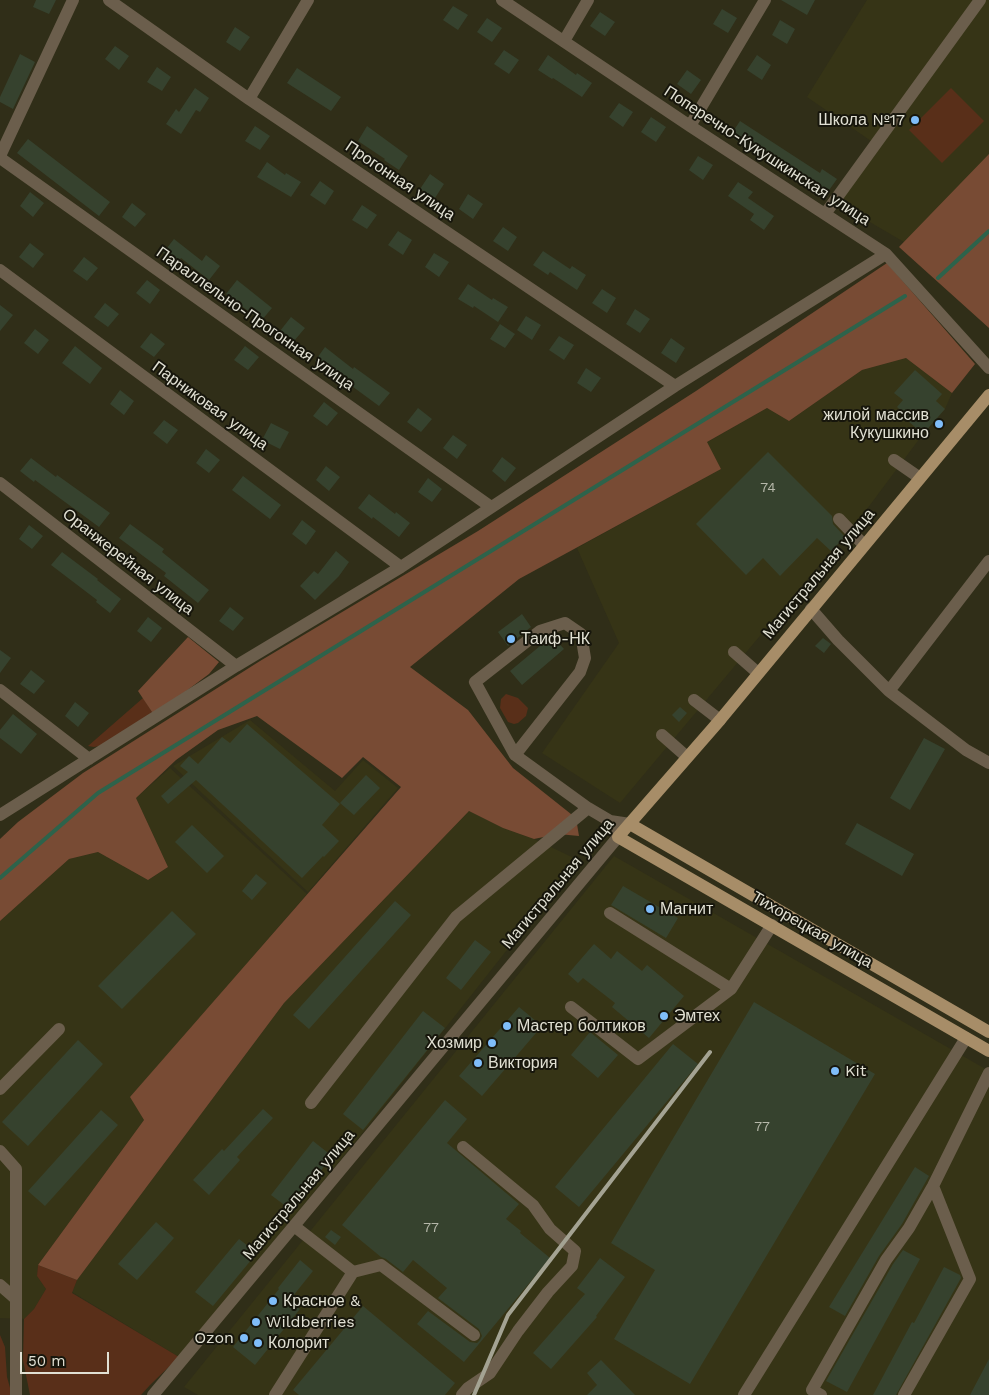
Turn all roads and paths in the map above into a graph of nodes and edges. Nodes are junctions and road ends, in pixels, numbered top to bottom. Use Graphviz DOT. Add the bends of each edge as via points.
graph roads {
  1 [pos="73,0"];
  2 [pos="109,0"];
  3 [pos="308,0"];
  4 [pos="502,0"];
  5 [pos="588,0"];
  6 [pos="765,0"];
  7 [pos="980,0"];
  8 [pos="564,41"];
  9 [pos="249,99"];
  10 [pos="690,126"];
  11 [pos="0,157"];
  12 [pos="825,214"];
  13 [pos="886,254"];
  14 [pos="0,270"];
  15 [pos="989,368"];
  16 [pos="674,386"];
  17 [pos="989,395"];
  18 [pos="894,460"];
  19 [pos="920,478"];
  20 [pos="0,483"];
  21 [pos="491,506"];
  22 [pos="839,519"];
  23 [pos="864,545"];
  24 [pos="989,561"];
  25 [pos="401,567"];
  26 [pos="811,609"];
  27 [pos="734,652"];
  28 [pos="236,666"];
  29 [pos="758,673"];
  30 [pos="0,690"];
  31 [pos="890,690"];
  32 [pos="694,700"];
  33 [pos="720,720"];
  34 [pos="662,736"];
  35 [pos="515,755"];
  36 [pos="686,757"];
  37 [pos="88,760"];
  38 [pos="989,763"];
  39 [pos="588,808"];
  40 [pos="0,815"];
  41 [pos="610,821"];
  42 [pos="630,824"];
  43 [pos="618,837"];
  44 [pos="610,913"];
  45 [pos="772,925"];
  46 [pos="732,989"];
  47 [pos="571,1007"];
  48 [pos="59,1029"];
  49 [pos="989,1032"];
  50 [pos="966,1038"];
  51 [pos="989,1051"];
  52 [pos="989,1073"];
  53 [pos="0,1089"];
  54 [pos="311,1104"];
  55 [pos="463,1147"];
  56 [pos="0,1151"];
  57 [pos="933,1186"];
  58 [pos="294,1226"];
  59 [pos="353,1272"];
  60 [pos="0,1285"];
  61 [pos="16,1299"];
  62 [pos="474,1335"];
  63 [pos="16,1395"];
  64 [pos="153,1395"];
  65 [pos="276,1395"];
  66 [pos="462,1395"];
  67 [pos="744,1395"];
  68 [pos="821,1395"];
  69 [pos="904,1395"];
  1 -- 11 [label="street"];
  2 -- 9 [label="street, Прогонная улица"];
  3 -- 9 [label="street"];
  4 -- 8 [label="street, Поперечно-Кукушкинская улица"];
  5 -- 8 [label="street"];
  6 -- 10 [label="street"];
  7 -- 12 [label="street"];
  8 -- 10 [label="street, Поперечно-Кукушкинская улица"];
  9 -- 16 [label="street, Прогонная улица"];
  10 -- 12 [label="street, Поперечно-Кукушкинская улица"];
  11 -- 21 [label="street, Параллельно-Прогонная улица"];
  12 -- 13 [label="street, Поперечно-Кукушкинская улица"];
  13 -- 15 [label="street, Поперечно-Кукушкинская улица"];
  13 -- 16 [label="street"];
  14 -- 25 [label="street, Парниковая улица"];
  16 -- 21 [label="street"];
  17 -- 19 [label="main road, Магистральная улица"];
  18 -- 19 [label="street"];
  19 -- 23 [label="main road, Магистральная улица"];
  20 -- 28 [label="street, Оранжерейная улица"];
  21 -- 25 [label="street"];
  22 -- 23 [label="street"];
  23 -- 26 [label="main road, Магистральная улица"];
  24 -- 31 [label="street"];
  25 -- 28 [label="street"];
  26 -- 29 [label="main road, Магистральная улица"];
  26 -- 31 [label="street"];
  27 -- 29 [label="street"];
  28 -- 37 [label="street"];
  29 -- 33 [label="main road, Магистральная улица"];
  30 -- 37 [label="street"];
  31 -- 38 [label="street" via="966,750"];
  32 -- 33 [label="street"];
  33 -- 36 [label="main road, Магистральная улица"];
  34 -- 36 [label="street"];
  35 -- 35 [label="street" via="580,672 585,658 581,634 566,623 540,632 475,682"];
  35 -- 39 [label="street"];
  36 -- 42 [label="main road, Магистральная улица"];
  37 -- 40 [label="street"];
  39 -- 41 [label="street"];
  39 -- 54 [label="street" via="456,917"];
  41 -- 42 [label="street"];
  41 -- 43 [label="street"];
  42 -- 43 [label="main road, Магистральная улица"];
  42 -- 49 [label="main road, Тихорецкая улица"];
  43 -- 45 [label="main road, Тихорецкая улица"];
  43 -- 58 [label="street, Магистральная улица"];
  44 -- 46 [label="street"];
  45 -- 46 [label="street"];
  45 -- 50 [label="main road, Тихорецкая улица"];
  46 -- 47 [label="street" via="638,1059"];
  48 -- 53 [label="street"];
  50 -- 51 [label="main road, Тихорецкая улица"];
  50 -- 67 [label="street"];
  52 -- 57 [label="street"];
  55 -- 66 [label="street" via="533,1205 550,1229 575,1252 572,1266 518,1331 490,1373"];
  56 -- 61 [label="street" via="16,1169"];
  57 -- 68 [label="street" via="910,1228 886,1260 812,1390"];
  57 -- 69 [label="street" via="970,1279"];
  58 -- 59 [label="street"];
  58 -- 64 [label="street, Магистральная улица"];
  59 -- 62 [label="street" via="381,1264"];
  59 -- 65 [label="street"];
  60 -- 61 [label="street"];
  61 -- 63 [label="street"];
}
